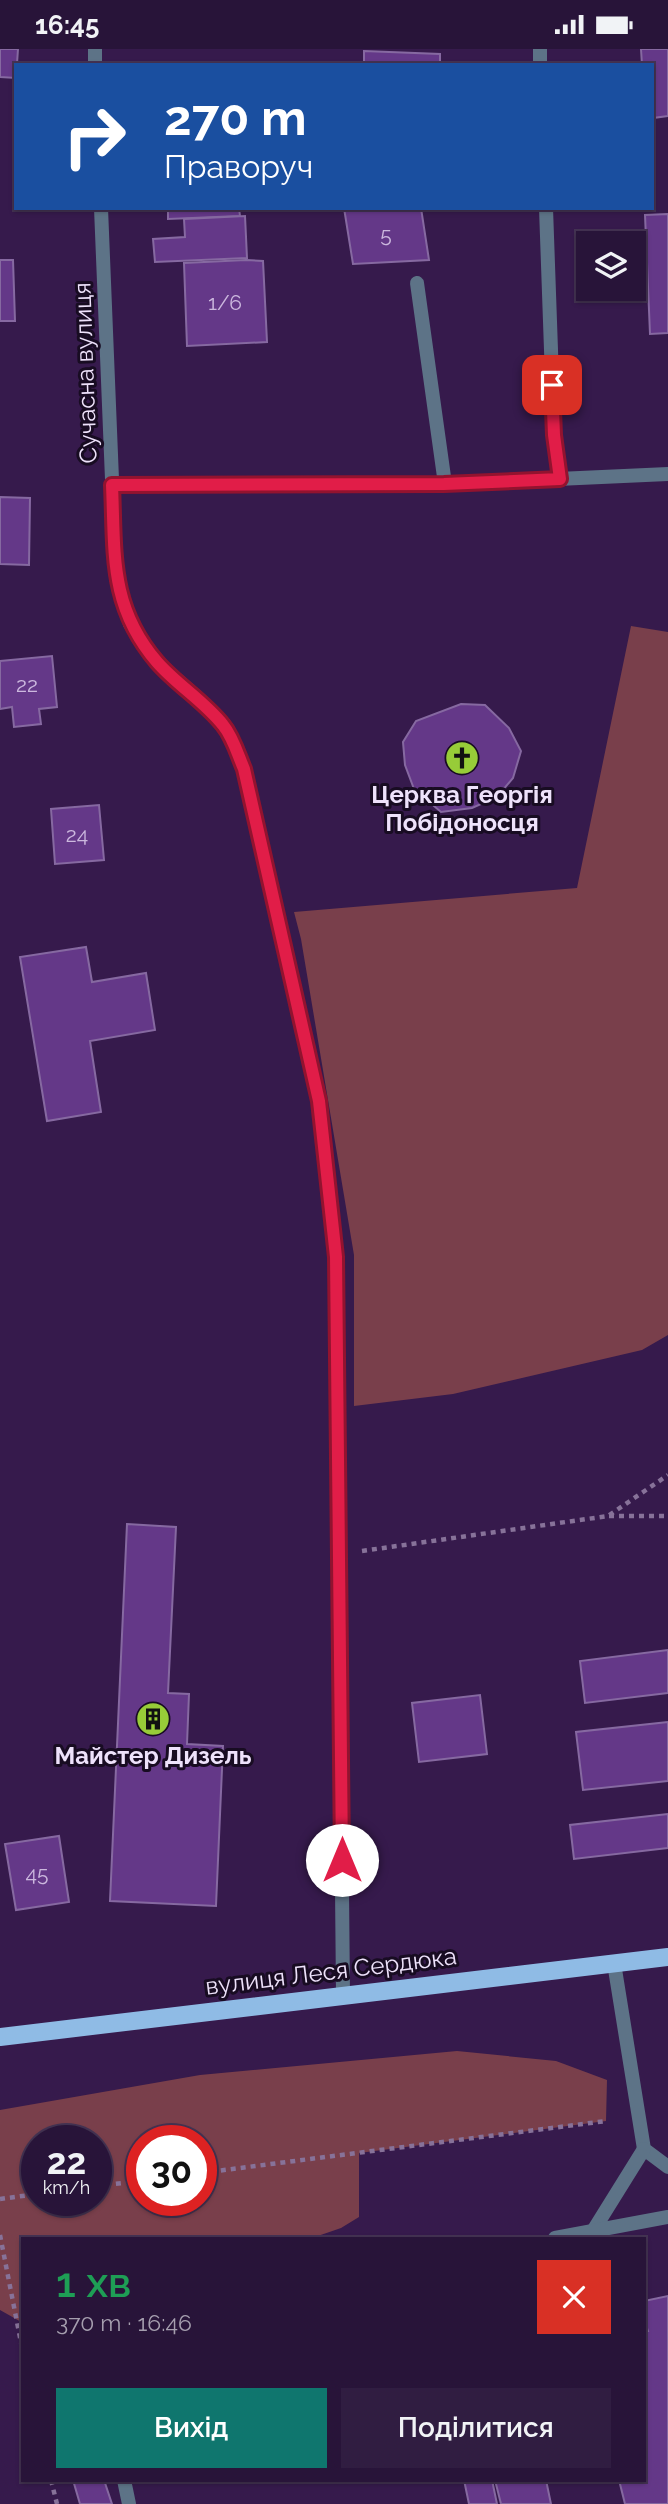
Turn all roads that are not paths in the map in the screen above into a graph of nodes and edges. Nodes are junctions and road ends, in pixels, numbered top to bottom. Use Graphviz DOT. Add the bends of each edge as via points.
graph roads {
  1 [pos="101,210"];
  2 [pos="546,210"];
  3 [pos="417,283"];
  4 [pos="668,474"];
  5 [pos="560,479"];
  6 [pos="444,484"];
  7 [pos="112,485"];
  8 [pos="668,1957"];
  9 [pos="614,1963"];
  10 [pos="343,1994"];
  11 [pos="0,2036"];
  12 [pos="644,2149"];
  13 [pos="668,2167"];
  14 [pos="668,2217"];
  15 [pos="593,2231"];
  16 [pos="560,2237"];
  17 [pos="124,2482"];
  18 [pos="129,2504"];
  1 -- 7 [label="street, Сучасна вулиця"];
  2 -- 5 [label="street" via="554,435"];
  3 -- 6 [label="street"];
  4 -- 5 [label="street"];
  5 -- 6 [label="street"];
  6 -- 7 [label="street"];
  7 -- 10 [label="street, Сучасна вулиця" via="116,577 130,624 158,663 226,727 244,769 319,1101 336,1257"];
  8 -- 9 [label="main road, вулиця Леся Сердюка"];
  9 -- 10 [label="main road, вулиця Леся Сердюка"];
  9 -- 12 [label="street"];
  10 -- 11 [label="main road, вулиця Леся Сердюка"];
  12 -- 13 [label="street"];
  12 -- 15 [label="street"];
  14 -- 15 [label="street"];
  15 -- 16 [label="street"];
  17 -- 18 [label="street"];
}
